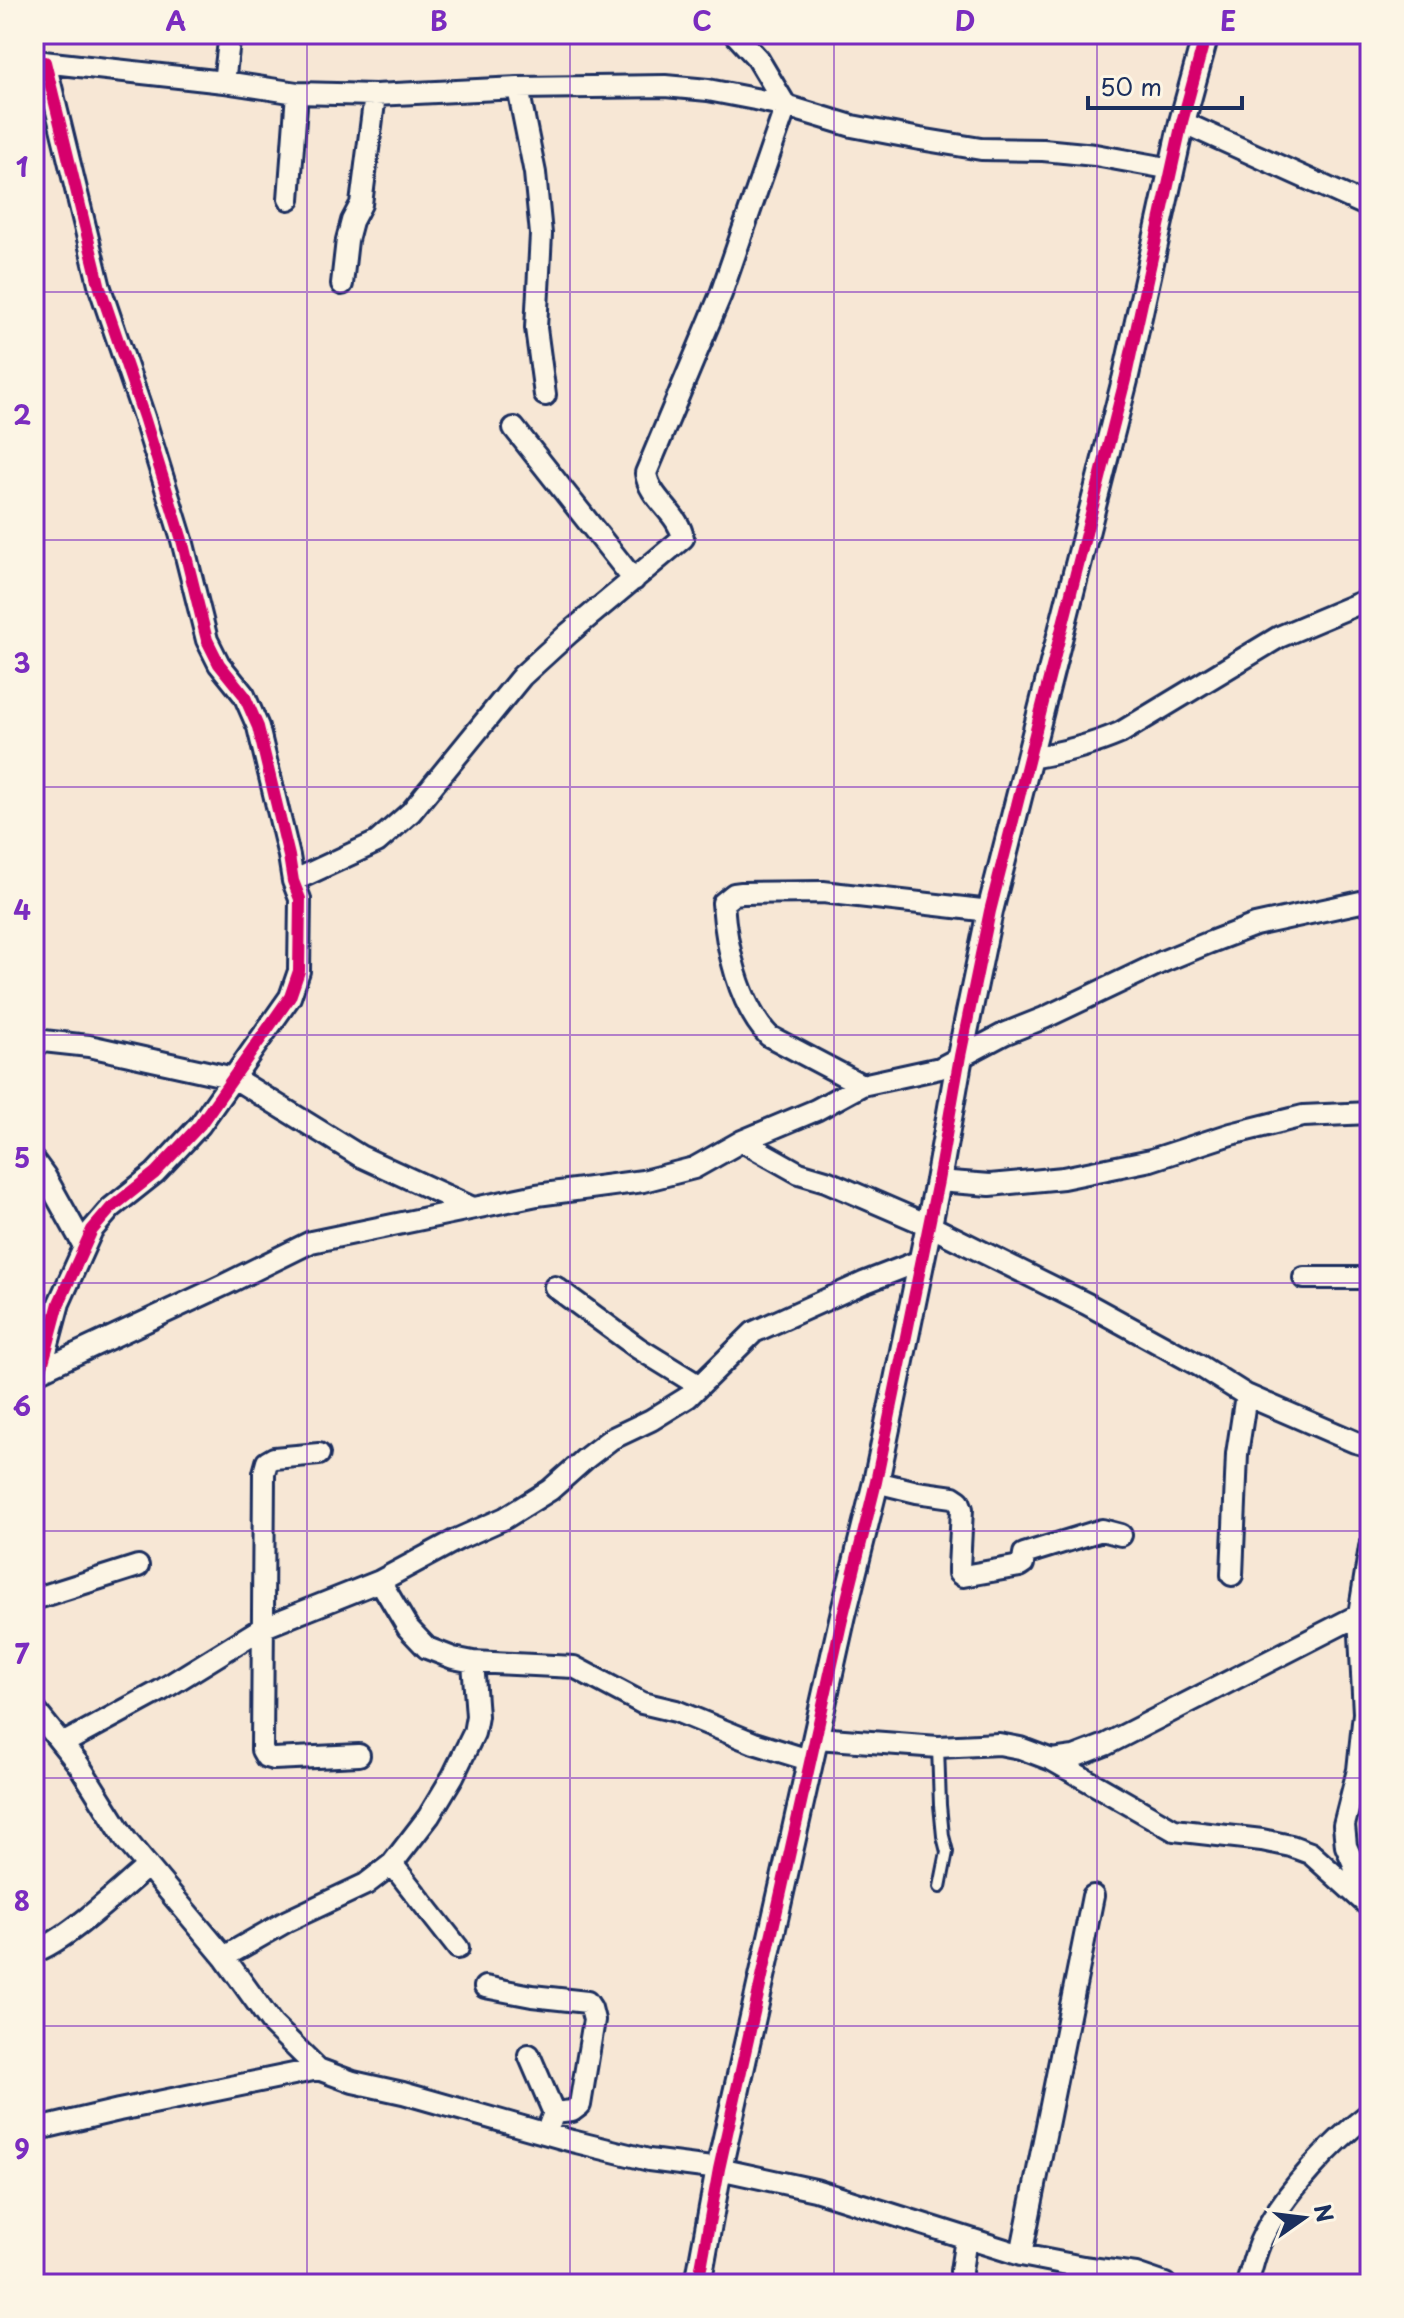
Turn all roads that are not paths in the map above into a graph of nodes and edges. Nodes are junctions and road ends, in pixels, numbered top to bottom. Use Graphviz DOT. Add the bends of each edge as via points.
graph roads {
  1 [pos="230,34"];
  2 [pos="735,34"];
  3 [pos="1206,34"];
  4 [pos="40,62"];
  5 [pos="224,82"];
  6 [pos="518,88"];
  7 [pos="297,93"];
  8 [pos="375,95"];
  9 [pos="786,106"];
  10 [pos="1182,122"];
  11 [pos="1172,169"];
  12 [pos="289,199"];
  13 [pos="1370,207"];
  14 [pos="342,284"];
  15 [pos="545,395"];
  16 [pos="514,428"];
  17 [pos="634,580"];
  18 [pos="1367,600"];
  19 [pos="1029,758"];
  20 [pos="293,881"];
  21 [pos="1370,900"];
  22 [pos="990,911"];
  23 [pos="34,1040"];
  24 [pos="960,1056"];
  25 [pos="234,1078"];
  26 [pos="862,1085"];
  27 [pos="1370,1113"];
  28 [pos="742,1141"];
  29 [pos="34,1161"];
  30 [pos="938,1181"];
  31 [pos="473,1208"];
  32 [pos="928,1225"];
  33 [pos="84,1246"];
  34 [pos="920,1261"];
  35 [pos="1304,1278"];
  36 [pos="1370,1278"];
  37 [pos="555,1287"];
  38 [pos="38,1372"];
  39 [pos="698,1385"];
  40 [pos="1246,1395"];
  41 [pos="1370,1446"];
  42 [pos="319,1454"];
  43 [pos="876,1482"];
  44 [pos="1121,1535"];
  45 [pos="1370,1547"];
  46 [pos="138,1566"];
  47 [pos="1232,1575"];
  48 [pos="380,1581"];
  49 [pos="34,1599"];
  50 [pos="262,1628"];
  51 [pos="1363,1631"];
  52 [pos="473,1662"];
  53 [pos="34,1709"];
  54 [pos="64,1743"];
  55 [pos="938,1747"];
  56 [pos="814,1750"];
  57 [pos="359,1755"];
  58 [pos="1052,1760"];
  59 [pos="1364,1771"];
  60 [pos="392,1864"];
  61 [pos="148,1866"];
  62 [pos="940,1887"];
  63 [pos="1093,1896"];
  64 [pos="1366,1903"];
  65 [pos="458,1948"];
  66 [pos="34,1952"];
  67 [pos="224,1957"];
  68 [pos="485,1987"];
  69 [pos="529,2055"];
  70 [pos="318,2069"];
  71 [pos="554,2113"];
  72 [pos="1370,2113"];
  73 [pos="34,2130"];
  74 [pos="546,2134"];
  75 [pos="719,2169"];
  76 [pos="966,2238"];
  77 [pos="1021,2255"];
  78 [pos="698,2284"];
  79 [pos="962,2284"];
  80 [pos="1165,2284"];
  81 [pos="1247,2284"];
  1 -- 5 [label="street"];
  2 -- 9 [label="street" via="758,59"];
  3 -- 10 [label="street"];
  4 -- 5 [label="street"];
  4 -- 20 [label="street" via="100,288 182,540 207,640 244,695 258,727"];
  5 -- 7 [label="street"];
  6 -- 8 [label="street"];
  6 -- 9 [label="street" via="665,86"];
  6 -- 15 [label="street" via="541,234 536,328"];
  7 -- 8 [label="street"];
  7 -- 12 [label="street"];
  8 -- 14 [label="street" via="361,204 347,240"];
  9 -- 11 [label="street" via="852,126 981,149 1095,155"];
  9 -- 17 [label="street" via="721,294 646,473 683,538"];
  10 -- 11 [label="street"];
  10 -- 13 [label="street"];
  11 -- 19 [label="street" via="1125,380"];
  16 -- 17 [label="street"];
  17 -- 20 [label="street" via="522,676 411,812 377,842"];
  18 -- 19 [label="street" via="1279,637 1120,733 1094,745"];
  19 -- 22 [label="street"];
  20 -- 25 [label="street" via="300,899 299,971 290,997"];
  21 -- 24 [label="street" via="1255,925 1164,961"];
  22 -- 24 [label="street"];
  22 -- 26 [label="street" via="823,892 742,893 723,903 725,934 759,1026"];
  23 -- 25 [label="street" via="89,1046"];
  24 -- 26 [label="street" via="940,1068"];
  24 -- 30 [label="street"];
  25 -- 31 [label="street" via="360,1156"];
  25 -- 33 [label="street" via="200,1125 155,1173 111,1208"];
  26 -- 28 [label="street"];
  27 -- 30 [label="street" via="1293,1118 1151,1160 1063,1178 990,1185"];
  28 -- 31 [label="street" via="670,1175"];
  28 -- 32 [label="street" via="799,1173"];
  29 -- 33 [label="street"];
  30 -- 32 [label="street"];
  31 -- 38 [label="street" via="311,1242"];
  32 -- 34 [label="street"];
  32 -- 40 [label="street" via="1087,1304"];
  33 -- 38 [label="street"];
  34 -- 39 [label="street" via="754,1332"];
  34 -- 43 [label="street"];
  35 -- 36 [label="street"];
  37 -- 39 [label="street"];
  39 -- 48 [label="street" via="672,1408 611,1439 550,1490 505,1518"];
  40 -- 41 [label="street"];
  40 -- 47 [label="street" via="1237,1454"];
  42 -- 50 [label="street" via="267,1462"];
  43 -- 44 [label="street" via="959,1501 963,1576 1020,1566 1024,1554 1083,1534 1102,1530"];
  43 -- 56 [label="street"];
  45 -- 51 [label="street"];
  46 -- 49 [label="street"];
  48 -- 50 [label="street"];
  48 -- 52 [label="street" via="408,1628 427,1648"];
  50 -- 54 [label="street"];
  50 -- 57 [label="street" via="266,1757"];
  51 -- 58 [label="street" via="1105,1745"];
  51 -- 59 [label="street"];
  52 -- 56 [label="street" via="574,1667 642,1703 754,1743"];
  52 -- 60 [label="street" via="474,1733 429,1816"];
  53 -- 54 [label="street"];
  54 -- 61 [label="street"];
  55 -- 56 [label="street"];
  55 -- 58 [label="street" via="999,1744"];
  55 -- 62 [label="lane" via="947,1852"];
  56 -- 75 [label="street"];
  58 -- 64 [label="street" via="1174,1830 1262,1840 1310,1853"];
  59 -- 64 [label="street" via="1344,1825"];
  60 -- 65 [label="street"];
  60 -- 67 [label="street" via="366,1884"];
  61 -- 66 [label="street" via="56,1941"];
  61 -- 67 [label="street"];
  63 -- 77 [label="street"];
  67 -- 70 [label="street" via="273,2025"];
  68 -- 71 [label="street" via="577,2000 591,2008 594,2020 580,2105"];
  69 -- 71 [label="street"];
  70 -- 73 [label="street"];
  70 -- 74 [label="street"];
  71 -- 74 [label="street"];
  72 -- 81 [label="street" via="1309,2171 1273,2218"];
  74 -- 75 [label="street" via="649,2160"];
  75 -- 76 [label="street" via="815,2190"];
  75 -- 78 [label="street"];
  76 -- 77 [label="street"];
  76 -- 79 [label="street"];
  77 -- 80 [label="street" via="1136,2274"];
}
